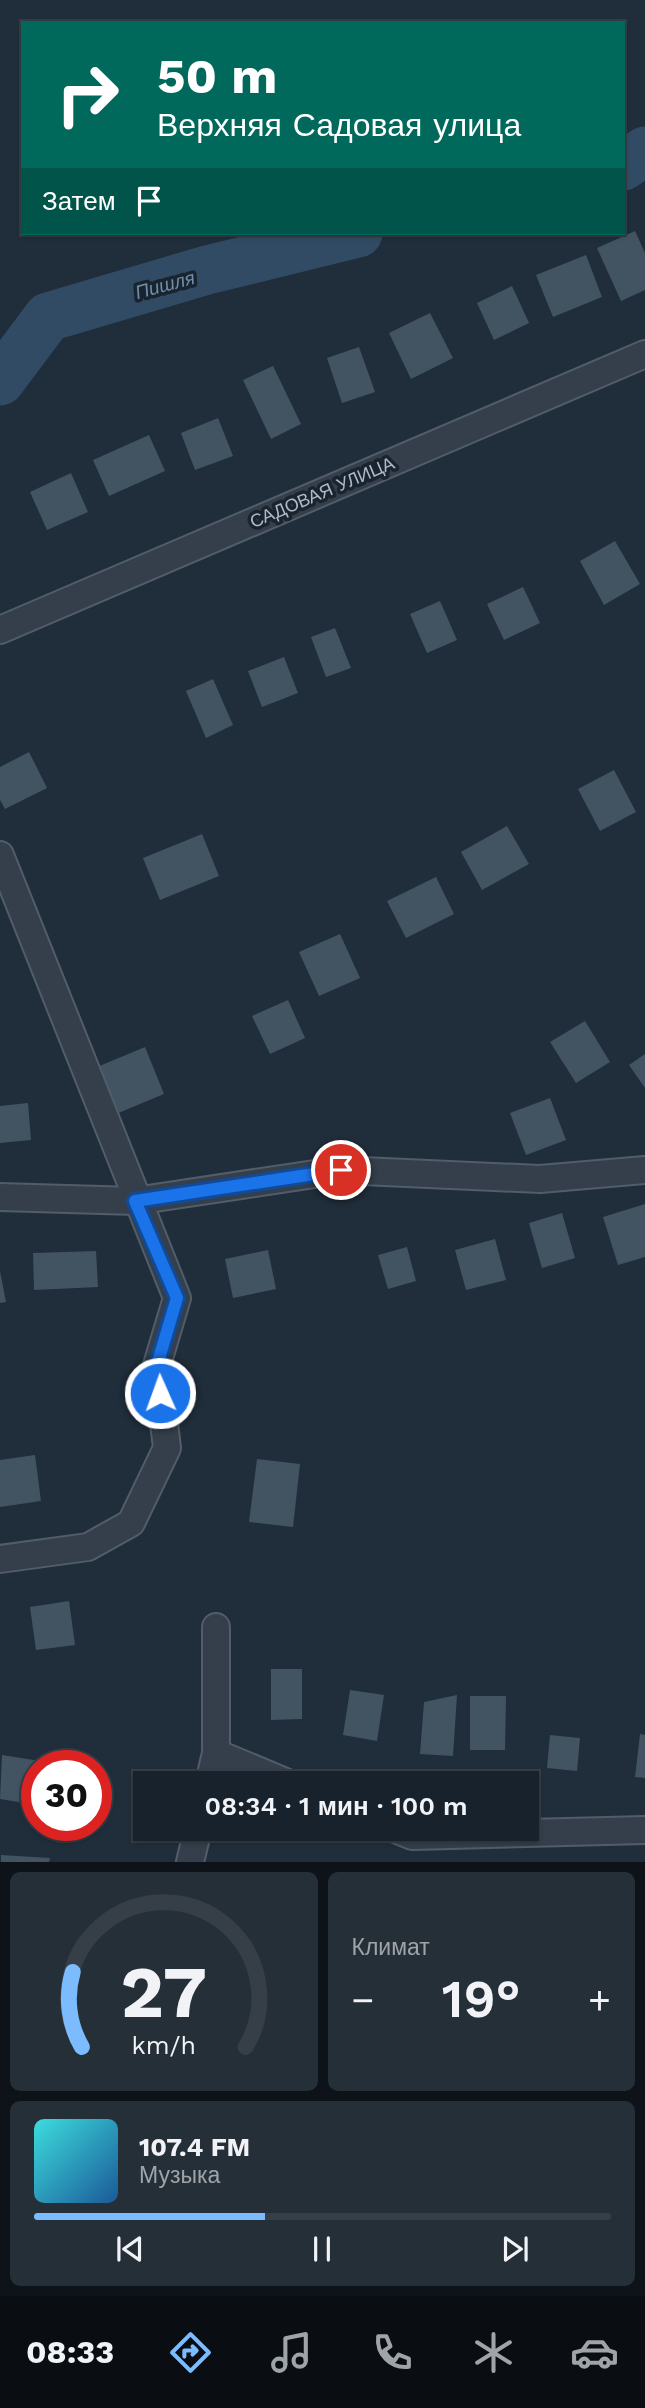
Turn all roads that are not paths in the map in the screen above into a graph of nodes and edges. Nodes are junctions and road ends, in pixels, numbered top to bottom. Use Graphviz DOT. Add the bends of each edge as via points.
graph roads {
  1 [pos="645,354"];
  2 [pos="0,630"];
  3 [pos="0,855"];
  4 [pos="645,1170"];
  5 [pos="0,1197"];
  6 [pos="135,1201"];
  7 [pos="0,1559"];
  8 [pos="216,1627"];
  9 [pos="216,1753"];
  10 [pos="212,1771"];
  11 [pos="259,1771"];
  12 [pos="645,1830"];
  13 [pos="539,1833"];
  14 [pos="195,1841"];
  15 [pos="190,1862"];
  1 -- 2 [label="street, САДОВАЯ УЛИЦА"];
  3 -- 6 [label="street"];
  4 -- 6 [label="street" via="540,1179 341,1170"];
  5 -- 6 [label="street"];
  6 -- 7 [label="street" via="177,1298 157,1365 167,1448 131,1523 88,1547"];
  8 -- 9 [label="street"];
  9 -- 10 [label="street"];
  9 -- 11 [label="street"];
  12 -- 13 [label="street"];
  14 -- 15 [label="street"];
}
